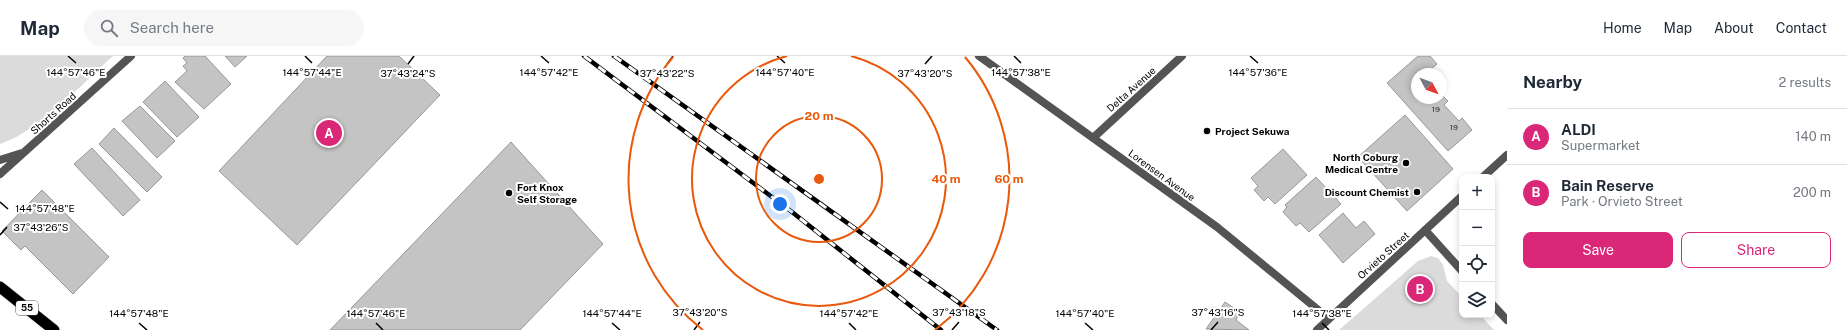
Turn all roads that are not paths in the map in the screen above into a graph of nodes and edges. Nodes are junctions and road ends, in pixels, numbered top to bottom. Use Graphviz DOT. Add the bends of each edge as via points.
graph roads {
  1 [pos="131,56"];
  2 [pos="979,56"];
  3 [pos="1182,56"];
  4 [pos="1093,138"];
  5 [pos="24,152"];
  6 [pos="1507,154"];
  7 [pos="0,160"];
  8 [pos="10,166"];
  9 [pos="0,174"];
  10 [pos="1486,174"];
  11 [pos="0,180"];
  12 [pos="1459,199"];
  13 [pos="1425,230"];
  14 [pos="1459,268"];
  15 [pos="0,287"];
  16 [pos="1495,307"];
  17 [pos="1328,318"];
  18 [pos="1507,320"];
  19 [pos="54,330"];
  20 [pos="1317,330"];
  1 -- 5 [label="street, Shorts Road"];
  2 -- 4 [label="street, Lorensen Avenue"];
  3 -- 4 [label="street, Delta Avenue"];
  4 -- 17 [label="street, Lorensen Avenue" via="1217,227"];
  5 -- 7 [label="street, Shorts Road"];
  5 -- 8 [label="street, Shorts Road"];
  6 -- 10 [label="street"];
  8 -- 9 [label="street, Shorts Road"];
  8 -- 11 [label="street, Shorts Road"];
  12 -- 13 [label="street, Orvieto Street"];
  13 -- 14 [label="street"];
  13 -- 17 [label="street, Orvieto Street"];
  15 -- 19 [label="highway, 55"];
  16 -- 18 [label="street"];
  17 -- 20 [label="street, Orvieto Street"];
}
